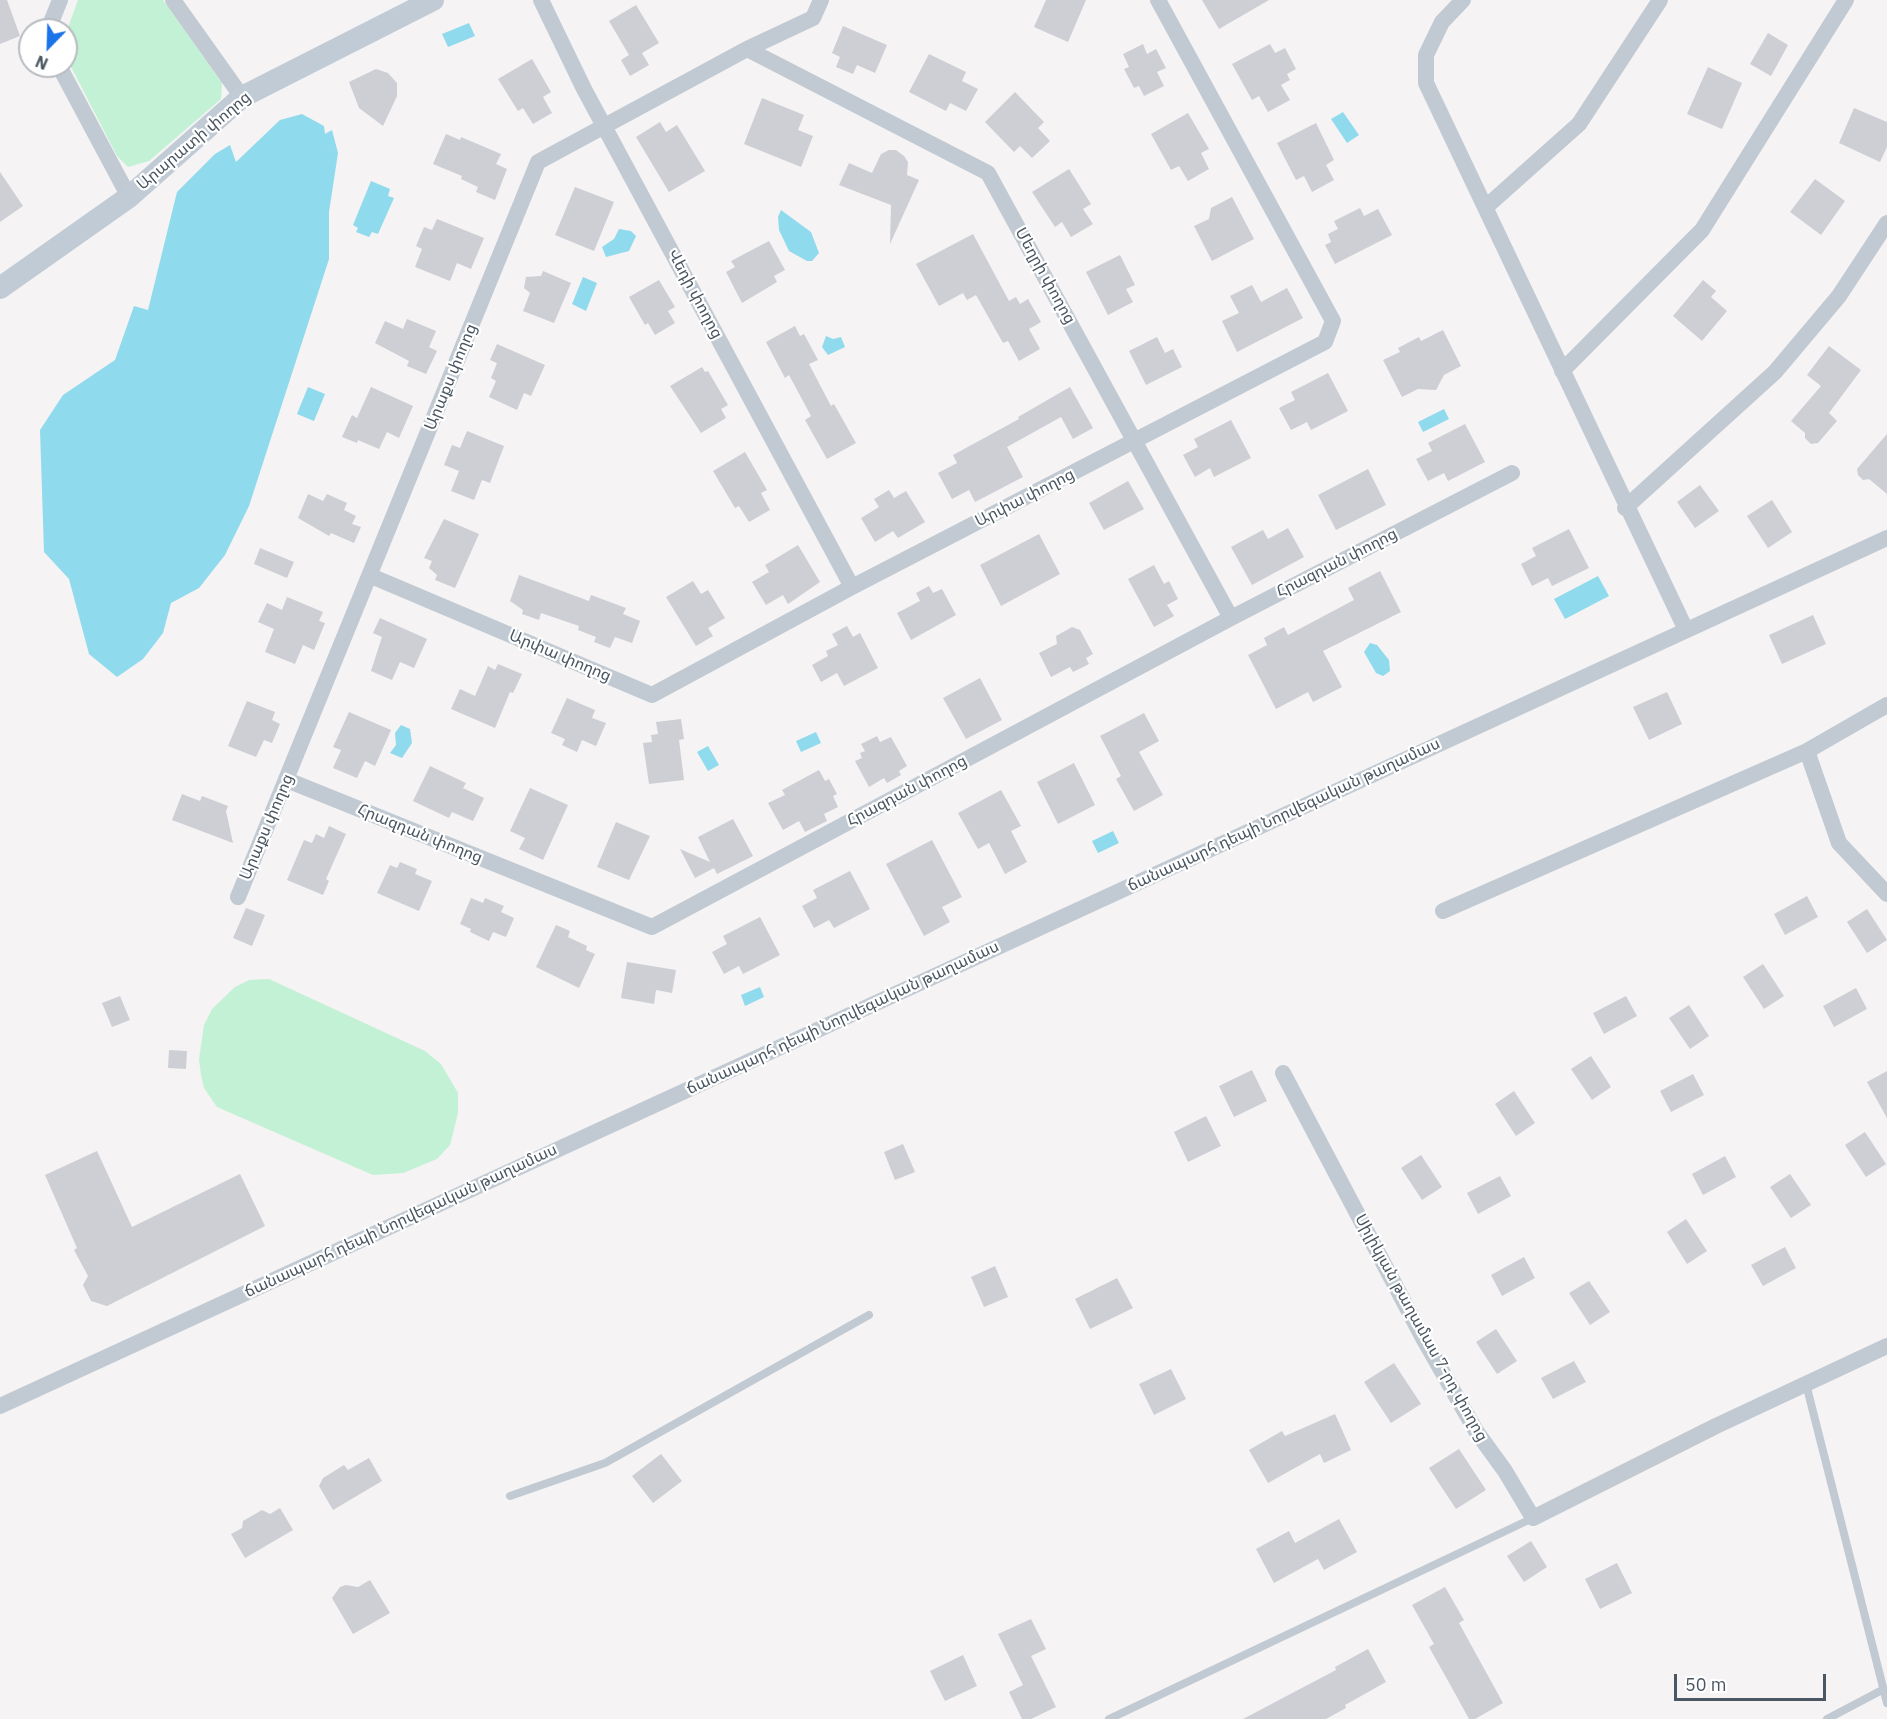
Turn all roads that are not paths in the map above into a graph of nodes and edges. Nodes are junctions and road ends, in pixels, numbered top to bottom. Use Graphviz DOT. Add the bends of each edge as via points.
graph roads {
  1 [pos="61,0"];
  2 [pos="173,0"];
  3 [pos="433,0"];
  4 [pos="541,0"];
  5 [pos="820,0"];
  6 [pos="1158,0"];
  7 [pos="1463,0"];
  8 [pos="1660,0"];
  9 [pos="1846,0"];
  10 [pos="53,18"];
  11 [pos="747,49"];
  12 [pos="65,78"];
  13 [pos="242,97"];
  14 [pos="604,124"];
  15 [pos="129,197"];
  16 [pos="1486,207"];
  17 [pos="1887,223"];
  18 [pos="0,288"];
  19 [pos="1562,371"];
  20 [pos="1137,441"];
  21 [pos="1512,473"];
  22 [pos="1625,508"];
  23 [pos="1887,537"];
  24 [pos="371,576"];
  25 [pos="852,587"];
  26 [pos="1231,618"];
  27 [pos="1686,630"];
  28 [pos="1887,705"];
  29 [pos="1806,751"];
  30 [pos="287,780"];
  31 [pos="1887,894"];
  32 [pos="238,897"];
  33 [pos="1443,911"];
  34 [pos="1283,1073"];
  35 [pos="869,1315"];
  36 [pos="1887,1346"];
  37 [pos="1806,1384"];
  38 [pos="0,1406"];
  39 [pos="510,1496"];
  40 [pos="1533,1518"];
  41 [pos="1884,1689"];
  42 [pos="1887,1702"];
  43 [pos="1109,1719"];
  44 [pos="1827,1719"];
  1 -- 10 [label="street"];
  2 -- 13 [label="street"];
  3 -- 13 [label="street, Արարատի փողոց"];
  4 -- 14 [label="street, Վեդի փողոց"];
  5 -- 11 [label="street, Արաքս փողոց" via="813,18"];
  6 -- 20 [label="street, Արփա փողոց" via="1333,321 1325,342"];
  7 -- 16 [label="street" via="1442,22 1426,55 1426,83"];
  8 -- 16 [label="street" via="1579,124"];
  9 -- 19 [label="street" via="1702,230"];
  11 -- 14 [label="street, Արաքս փողոց"];
  11 -- 20 [label="street, Մեղրի փողոց" via="988,173"];
  12 -- 15 [label="street"];
  13 -- 15 [label="street, Արարատի փողոց"];
  14 -- 24 [label="street, Արաքս փողոց" via="538,162"];
  14 -- 25 [label="street, Վեդի փողոց"];
  15 -- 18 [label="street, Արարատի փողոց"];
  16 -- 19 [label="street"];
  17 -- 22 [label="street" via="1839,296 1775,372"];
  19 -- 22 [label="street"];
  20 -- 25 [label="street, Արփա փողոց"];
  20 -- 26 [label="street, Մեղրի փողոց"];
  21 -- 26 [label="street, Հրազդան փողոց"];
  22 -- 27 [label="street"];
  23 -- 27 [label="street, ճանապարհ դեպի Նորվեգական թաղամաս"];
  24 -- 25 [label="street, Արփա փողոց" via="652,695"];
  24 -- 30 [label="street, Արաքս փողոց"];
  26 -- 30 [label="street, Հրազդան փողոց" via="652,927"];
  27 -- 38 [label="street, ճանապարհ դեպի Նորվեգական թաղամաս"];
  28 -- 29 [label="street"];
  29 -- 31 [label="street" via="1839,843"];
  29 -- 33 [label="street"];
  30 -- 32 [label="street, Արաքս փողոց"];
  34 -- 40 [label="street, Սիլիկյան թաղամաս 7-րդ փողոց" via="1423,1338 1476,1431"];
  35 -- 39 [label="lane" via="605,1463"];
  36 -- 37 [label="street"];
  37 -- 40 [label="street"];
  37 -- 41 [label="lane"];
  40 -- 43 [label="lane"];
  41 -- 42 [label="lane"];
  41 -- 44 [label="lane"];
}
